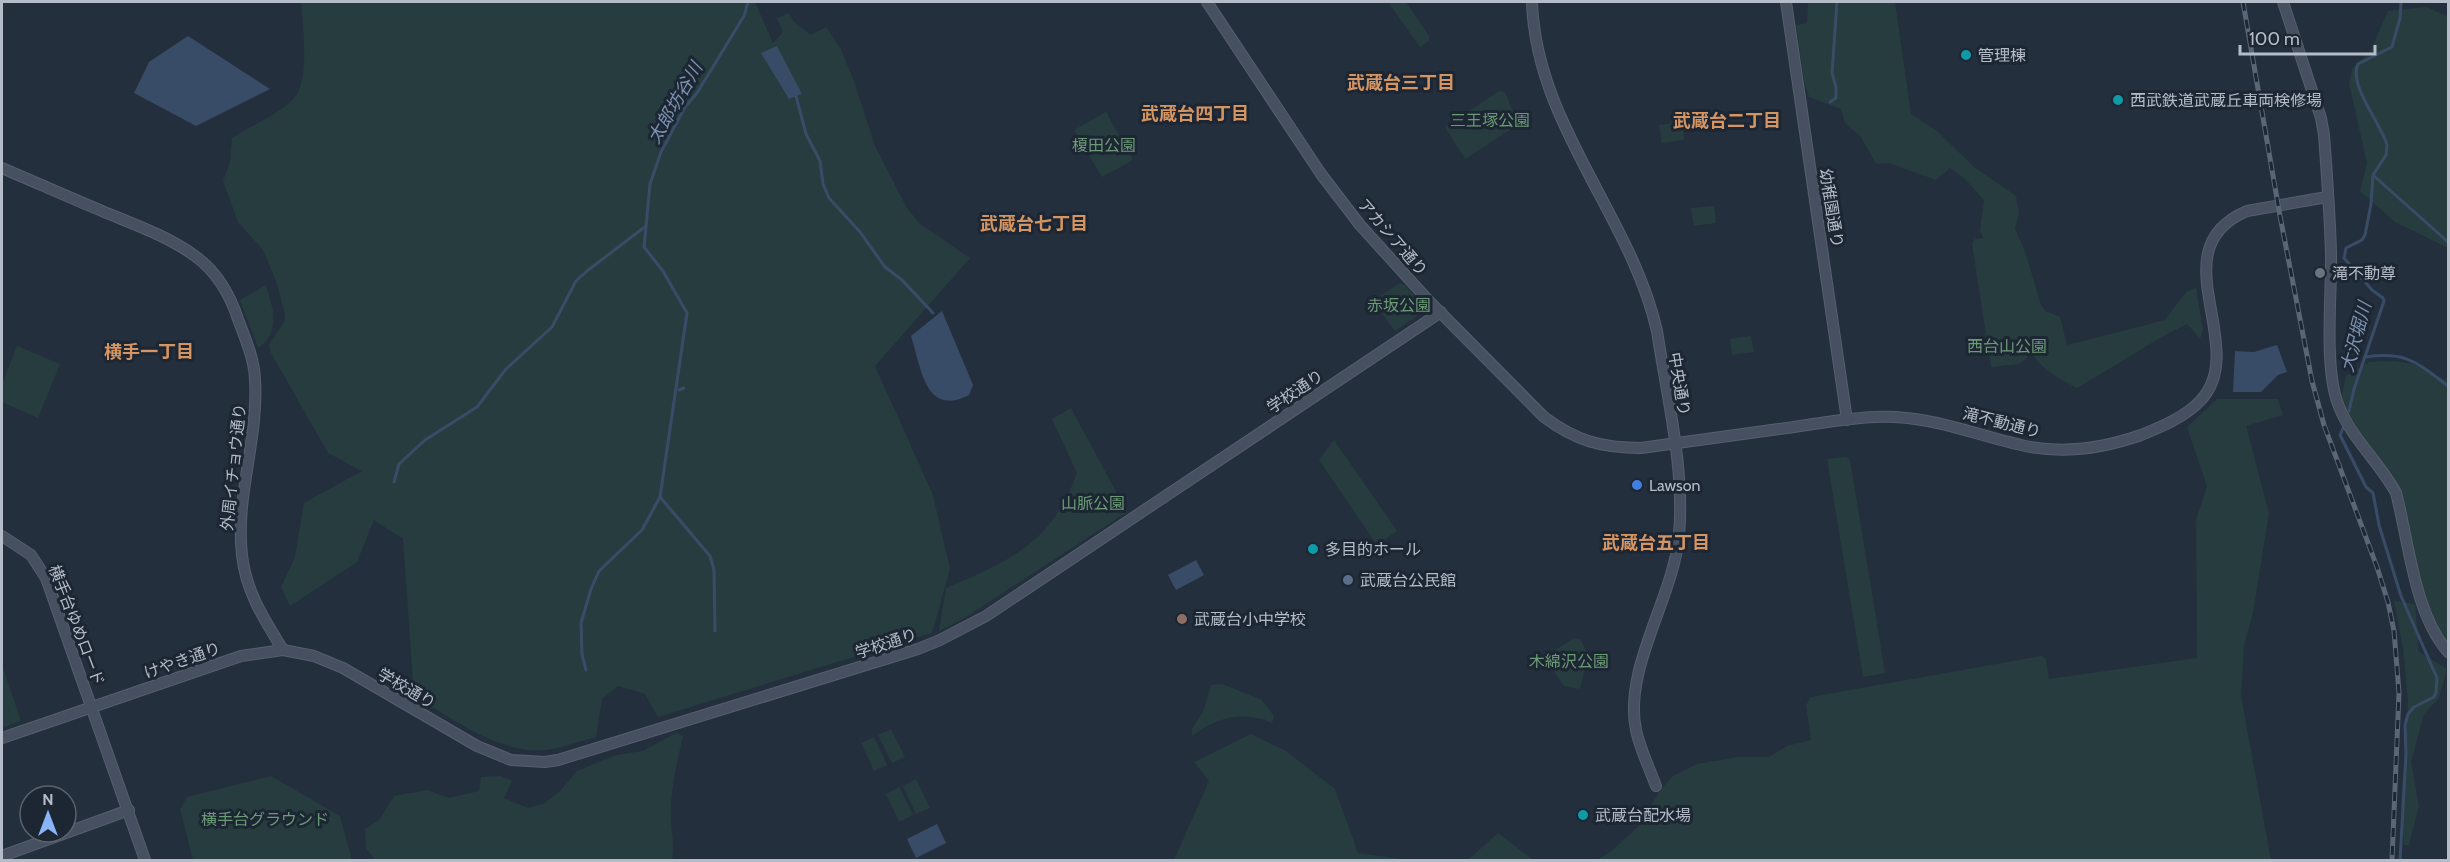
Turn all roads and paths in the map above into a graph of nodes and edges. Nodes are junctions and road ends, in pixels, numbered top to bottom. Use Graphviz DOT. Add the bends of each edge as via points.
graph roads {
  1 [pos="1208,2"];
  2 [pos="1532,2"];
  3 [pos="1786,2"];
  4 [pos="2283,2"];
  5 [pos="2,168"];
  6 [pos="2327,196"];
  7 [pos="1441,312"];
  8 [pos="1847,420"];
  9 [pos="1674,444"];
  10 [pos="2,536"];
  11 [pos="283,650"];
  12 [pos="2448,652"];
  13 [pos="92,707"];
  14 [pos="2,738"];
  15 [pos="1656,786"];
  16 [pos="129,810"];
  17 [pos="2,856"];
  18 [pos="145,861"];
  1 -- 7 [label="street, アカシア通り" via="1336,194"];
  2 -- 9 [label="street, 中央通り" via="1535,32 1566,132 1636,267 1652,310"];
  3 -- 8 [label="street, 幼稚園通り"];
  4 -- 6 [label="street" via="2325,135"];
  5 -- 11 [label="street, 外周イチョウ通り" via="170,240 197,257 222,285 250,353 255,379 256,412 240,514 242,557 254,602"];
  6 -- 8 [label="street, 滝不動通り" via="2247,211 2219,231 2205,270 2216,345 2215,375 2200,402 2148,432 2092,448 2051,449 1927,419"];
  6 -- 12 [label="street" via="2332,374 2339,408 2396,493 2422,602"];
  7 -- 9 [label="street, アカシア通り" via="1522,396 1560,429 1589,443 1617,448"];
  7 -- 11 [label="street, 学校通り" via="961,630 918,649 558,760 511,760 477,746 343,668 314,656"];
  8 -- 9 [label="street, 滝不動通り"];
  9 -- 15 [label="street, 中央通り" via="1681,495 1679,539 1634,704 1636,730"];
  10 -- 13 [label="street, 横手台ゆめロード" via="31,555 46,578"];
  11 -- 13 [label="street, けやき通り" via="241,656"];
  13 -- 14 [label="street, けやき通り"];
  13 -- 16 [label="street, 横手台ゆめロード"];
  16 -- 17 [label="street"];
  16 -- 18 [label="street, 横手台ゆめロード"];
}
